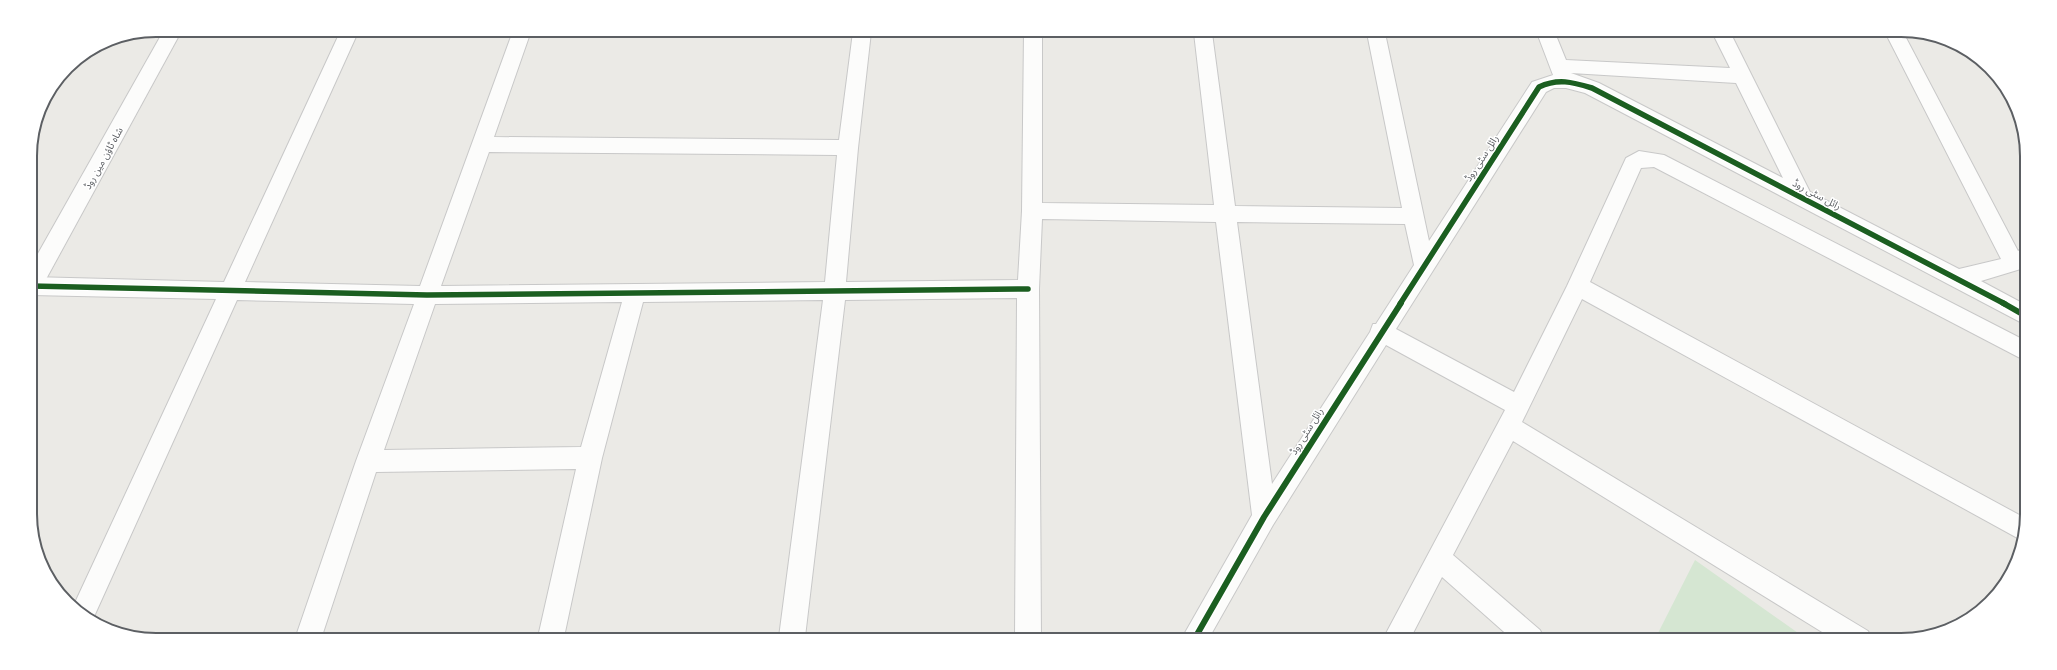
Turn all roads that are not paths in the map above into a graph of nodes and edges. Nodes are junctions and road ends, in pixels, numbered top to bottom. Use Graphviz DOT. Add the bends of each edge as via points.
graph roads {
  1 [pos="169,37"];
  2 [pos="347,37"];
  3 [pos="520,37"];
  4 [pos="861,37"];
  5 [pos="1033,37"];
  6 [pos="1204,37"];
  7 [pos="1377,37"];
  8 [pos="1548,37"];
  9 [pos="1723,37"];
  10 [pos="1897,37"];
  11 [pos="1561,73"];
  12 [pos="1742,76"];
  13 [pos="481,144"];
  14 [pos="848,148"];
  15 [pos="1802,197"];
  16 [pos="1032,211"];
  17 [pos="1226,213"];
  18 [pos="1414,216"];
  19 [pos="2019,261"];
  20 [pos="1424,265"];
  21 [pos="37,275"];
  22 [pos="1957,278"];
  23 [pos="37,286"];
  24 [pos="1578,286"];
  25 [pos="1028,289"];
  26 [pos="231,290"];
  27 [pos="835,290"];
  28 [pos="635,292"];
  29 [pos="427,295"];
  30 [pos="2020,313"];
  31 [pos="1381,331"];
  32 [pos="2020,349"];
  33 [pos="1514,416"];
  34 [pos="590,458"];
  35 [pos="368,461"];
  36 [pos="1264,517"];
  37 [pos="2019,528"];
  38 [pos="1439,560"];
  39 [pos="85,609"];
  40 [pos="310,633"];
  41 [pos="552,633"];
  42 [pos="792,633"];
  43 [pos="1028,633"];
  44 [pos="1198,633"];
  45 [pos="1399,633"];
  46 [pos="1524,633"];
  47 [pos="1848,633"];
  1 -- 21 [label="street, شاہ ٹاؤن مین روڈ"];
  2 -- 26 [label="street"];
  3 -- 13 [label="street"];
  4 -- 14 [label="street"];
  5 -- 16 [label="street"];
  6 -- 17 [label="street"];
  7 -- 18 [label="street"];
  8 -- 11 [label="street"];
  9 -- 12 [label="street"];
  10 -- 19 [label="street"];
  11 -- 12 [label="street"];
  11 -- 15 [label="street, رائل سٹی روڈ"];
  11 -- 20 [label="street, رائل سٹی روڈ" via="1539,87"];
  12 -- 15 [label="street"];
  13 -- 14 [label="street"];
  13 -- 29 [label="street"];
  14 -- 27 [label="street"];
  15 -- 22 [label="street, رائل سٹی روڈ"];
  16 -- 17 [label="street"];
  16 -- 25 [label="street"];
  17 -- 18 [label="street"];
  17 -- 36 [label="street"];
  18 -- 20 [label="street"];
  19 -- 22 [label="street"];
  20 -- 31 [label="street, رائل سٹی روڈ"];
  22 -- 30 [label="street, رائل سٹی روڈ"];
  23 -- 26 [label="street"];
  24 -- 32 [label="street" via="1633,163 1647,158 1657,160"];
  24 -- 33 [label="street"];
  24 -- 37 [label="street"];
  25 -- 27 [label="street"];
  25 -- 43 [label="street"];
  26 -- 29 [label="street"];
  26 -- 39 [label="street"];
  27 -- 28 [label="street"];
  27 -- 42 [label="street"];
  28 -- 29 [label="street"];
  28 -- 34 [label="street"];
  29 -- 35 [label="street"];
  31 -- 33 [label="street"];
  31 -- 36 [label="street, رائل سٹی روڈ"];
  33 -- 38 [label="street"];
  33 -- 47 [label="street"];
  34 -- 35 [label="street"];
  34 -- 41 [label="street"];
  35 -- 40 [label="street"];
  36 -- 44 [label="street, رائل سٹی روڈ"];
  38 -- 45 [label="street"];
  38 -- 46 [label="street"];
}
